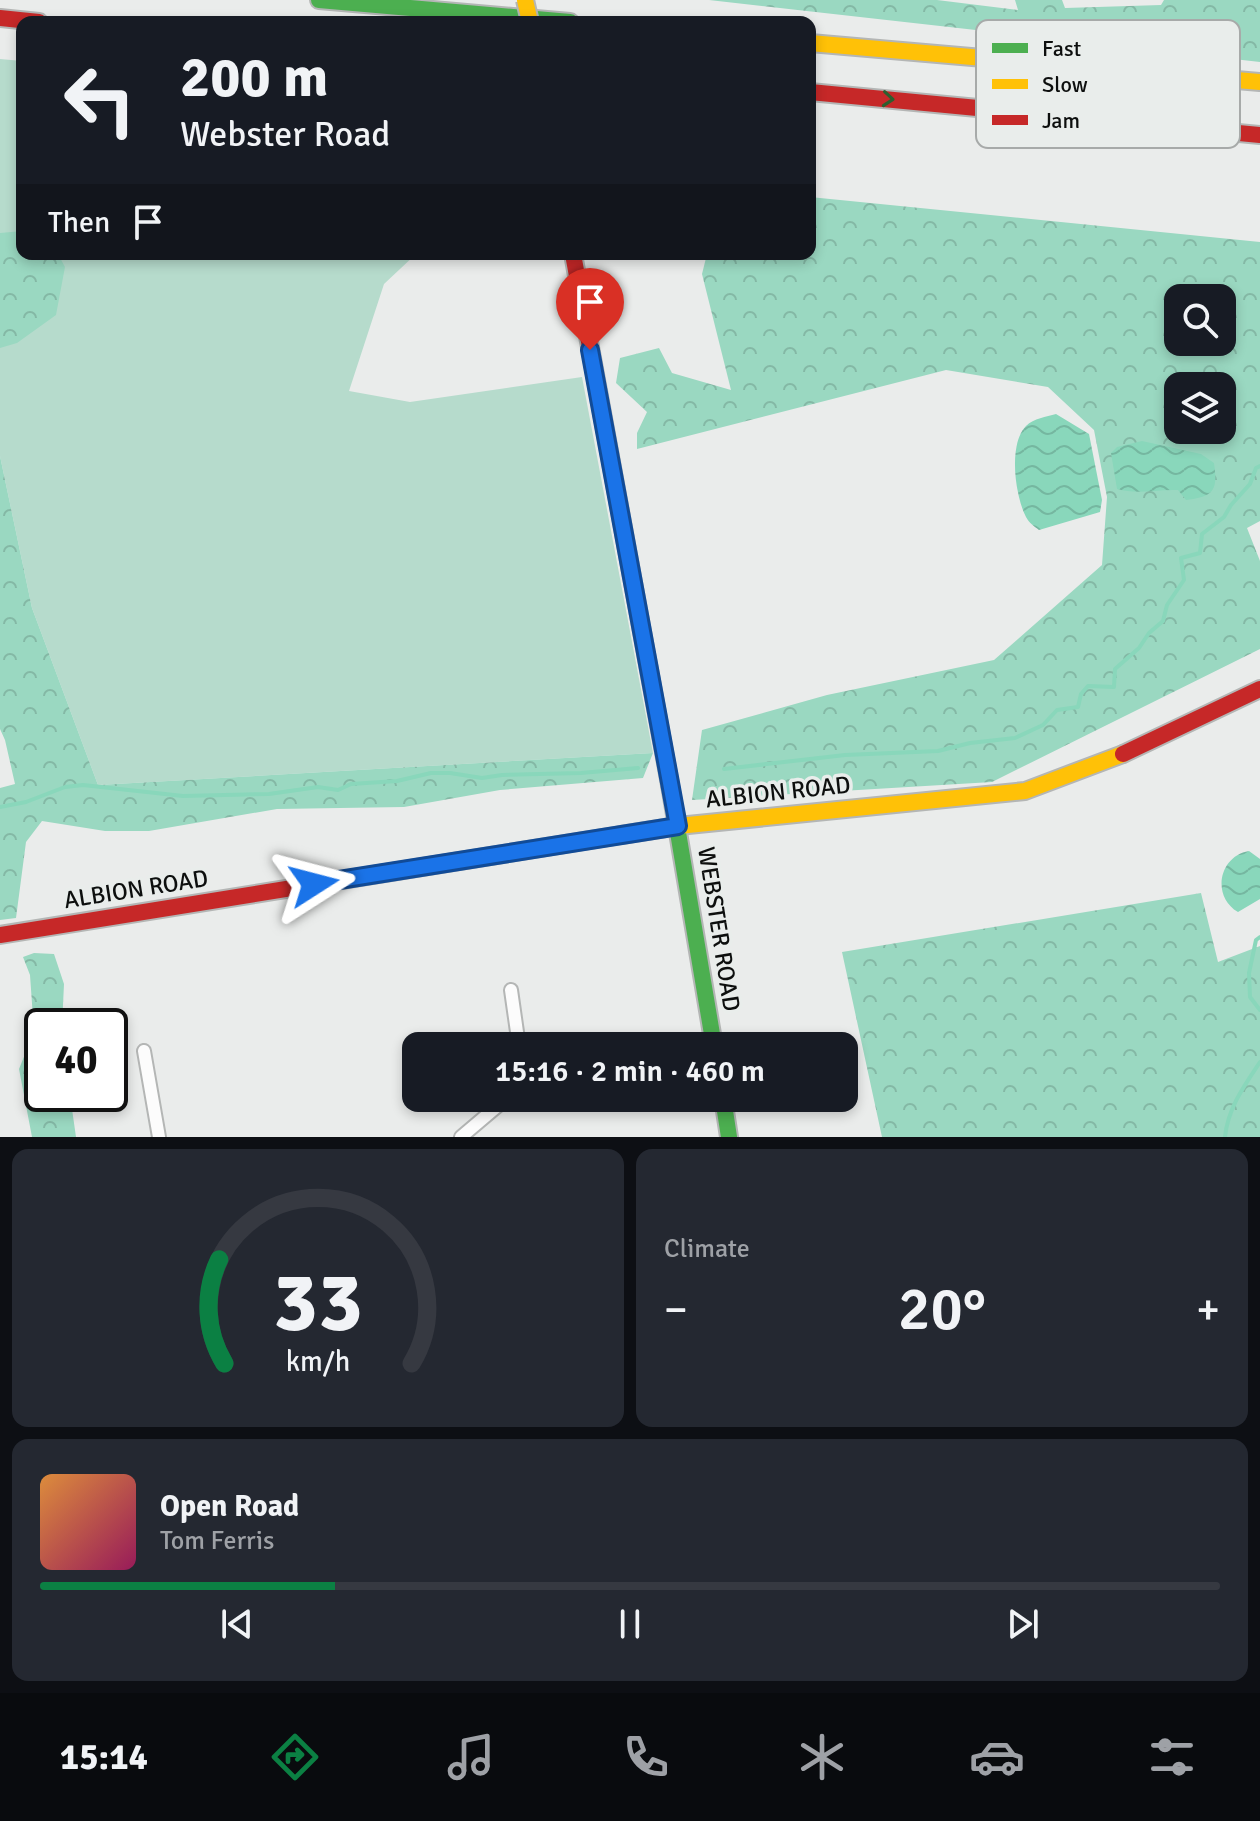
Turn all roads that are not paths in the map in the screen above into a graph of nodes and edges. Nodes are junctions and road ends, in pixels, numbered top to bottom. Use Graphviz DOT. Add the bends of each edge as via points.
graph roads {
  1 [pos="319,0"];
  2 [pos="502,16"];
  3 [pos="816,44"];
  4 [pos="976,57"];
  5 [pos="1240,80"];
  6 [pos="1260,82"];
  7 [pos="816,93"];
  8 [pos="976,107"];
  9 [pos="1240,133"];
  10 [pos="1260,135"];
  11 [pos="574,260"];
  12 [pos="1260,689"];
  13 [pos="678,826"];
  14 [pos="0,935"];
  15 [pos="511,990"];
  16 [pos="517,1032"];
  17 [pos="712,1032"];
  18 [pos="144,1051"];
  19 [pos="490,1112"];
  20 [pos="725,1112"];
  21 [pos="159,1137"];
  22 [pos="461,1137"];
  23 [pos="729,1137"];
  1 -- 2 [label="main road"];
  3 -- 4 [label="main road"];
  5 -- 6 [label="main road"];
  7 -- 8 [label="main road, one-way"];
  9 -- 10 [label="main road, one-way"];
  11 -- 13 [label="main road, WEBSTER ROAD"];
  12 -- 13 [label="main road, ALBION ROAD" via="1119,756 1025,791"];
  13 -- 14 [label="main road, ALBION ROAD"];
  13 -- 17 [label="main road, WEBSTER ROAD"];
  15 -- 16 [label="street"];
  18 -- 21 [label="street"];
  19 -- 22 [label="street"];
  20 -- 23 [label="main road"];
}
